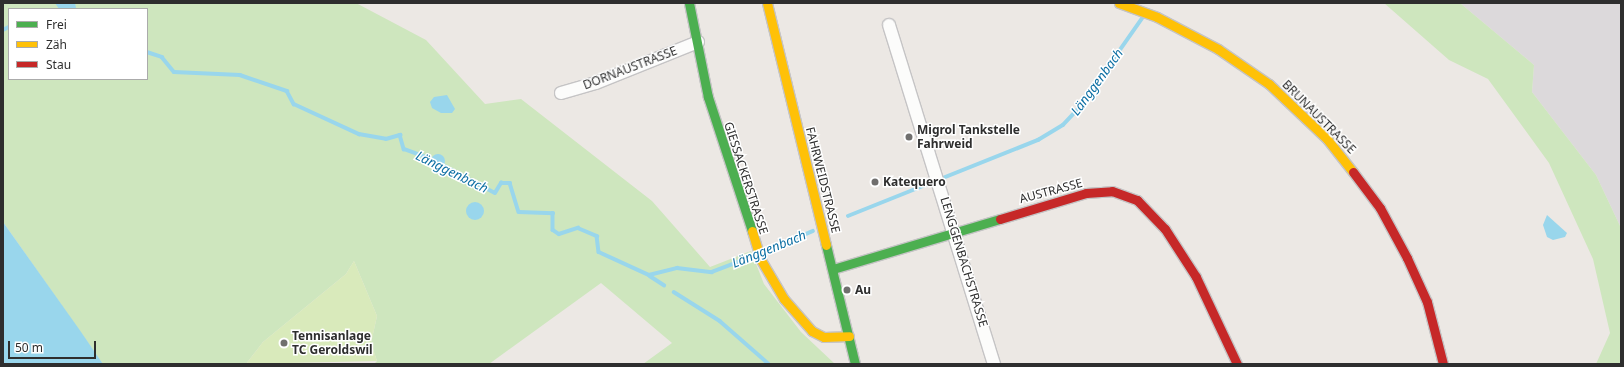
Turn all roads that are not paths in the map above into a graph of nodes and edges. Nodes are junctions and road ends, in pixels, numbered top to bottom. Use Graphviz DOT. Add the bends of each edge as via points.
graph roads {
  1 [pos="689,3"];
  2 [pos="767,3"];
  3 [pos="1119,3"];
  4 [pos="889,25"];
  5 [pos="698,42"];
  6 [pos="561,93"];
  7 [pos="954,232"];
  8 [pos="833,269"];
  9 [pos="849,336"];
  10 [pos="855,364"];
  11 [pos="994,364"];
  12 [pos="1237,364"];
  13 [pos="1443,364"];
  1 -- 5 [label="street, GIESSACKERSTRASSE"];
  2 -- 8 [label="street, FAHRWEIDSTRASSE"];
  3 -- 13 [label="street, BRUNAUSTRASSE" via="1157,17 1218,49 1269,84 1354,169 1380,208 1407,258 1427,302"];
  4 -- 7 [label="street, LENGGENBACHSTRASSE" via="918,124 924,128"];
  5 -- 6 [label="street, DORNAUSTRASSE" via="596,83"];
  5 -- 9 [label="street, GIESSACKERSTRASSE" via="708,97 760,258 784,299 812,331 824,337"];
  7 -- 8 [label="street, AUSTRASSE"];
  7 -- 11 [label="street, LENGGENBACHSTRASSE"];
  7 -- 12 [label="street, AUSTRASSE" via="1086,193 1127,195 1145,207 1180,249"];
  8 -- 9 [label="street, FAHRWEIDSTRASSE"];
  9 -- 10 [label="street, FAHRWEIDSTRASSE"];
}
